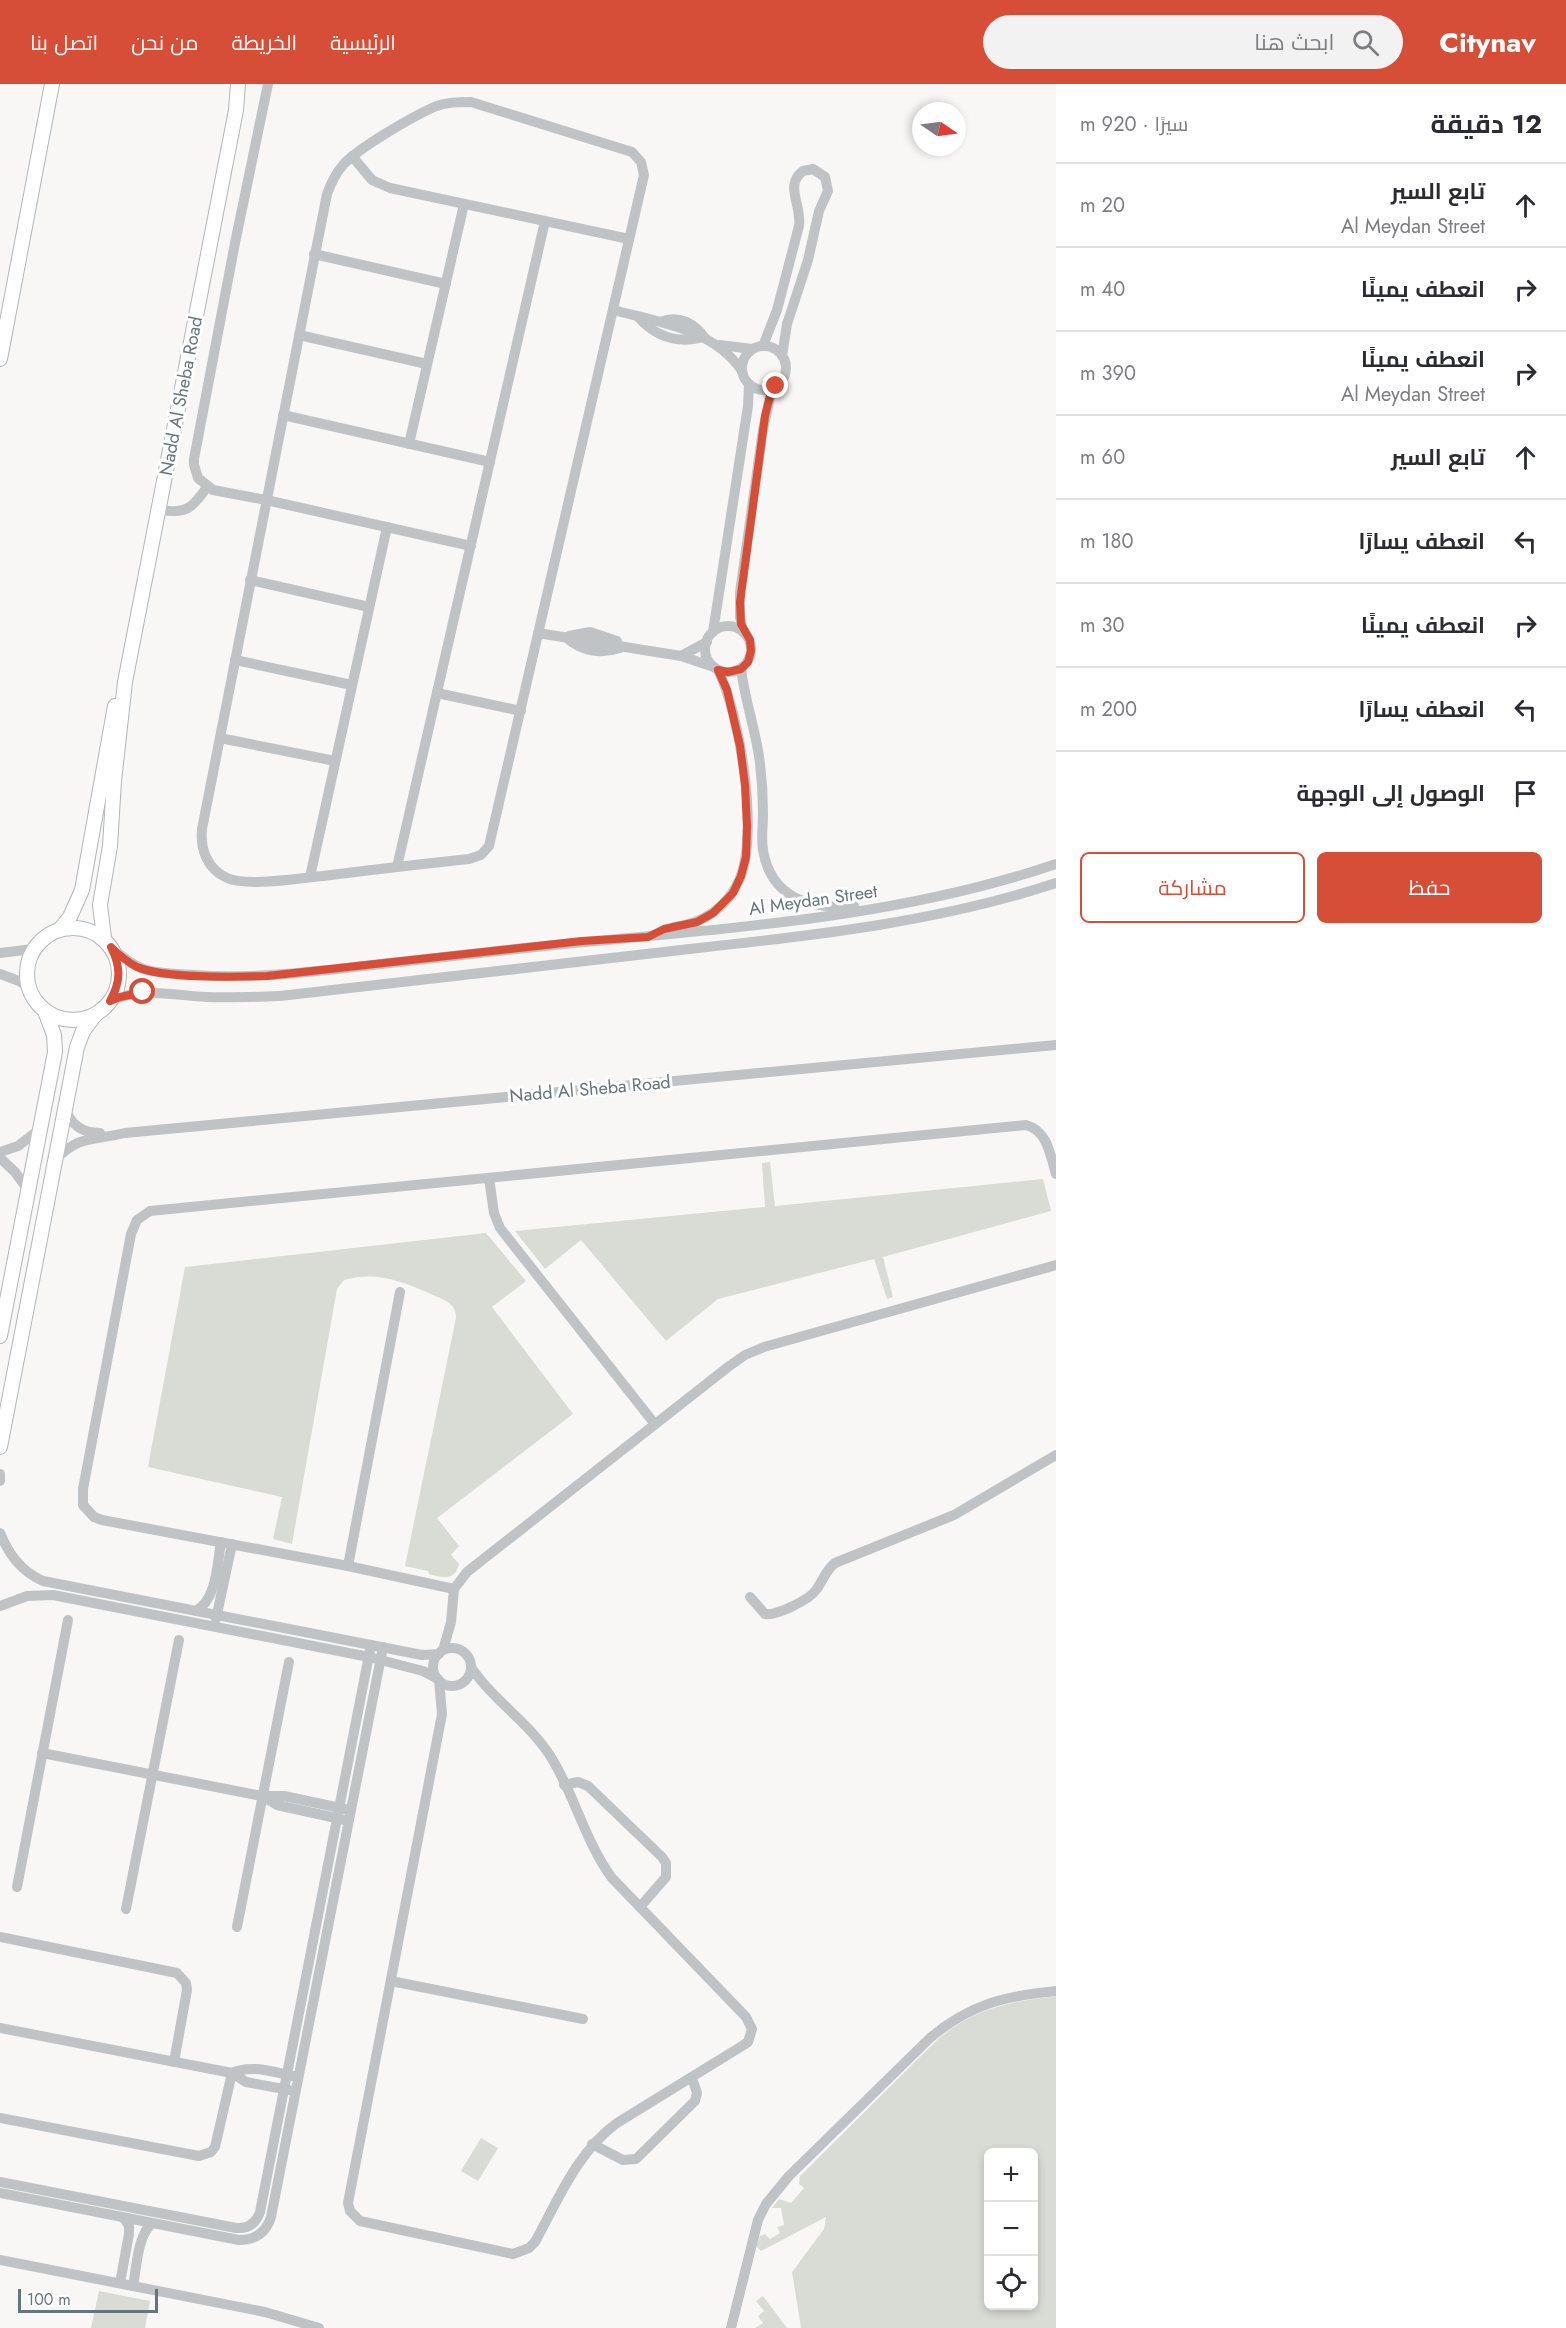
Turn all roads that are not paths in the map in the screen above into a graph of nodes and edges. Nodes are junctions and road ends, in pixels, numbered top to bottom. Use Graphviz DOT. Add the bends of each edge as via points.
graph roads {
  1 [pos="52,84"];
  2 [pos="238,84"];
  3 [pos="245,84"];
  4 [pos="268,84"];
  5 [pos="236,110"];
  6 [pos="352,156"];
  7 [pos="464,204"];
  8 [pos="545,221"];
  9 [pos="629,239"];
  10 [pos="315,254"];
  11 [pos="446,284"];
  12 [pos="613,310"];
  13 [pos="638,317"];
  14 [pos="299,335"];
  15 [pos="704,337"];
  16 [pos="719,345"];
  17 [pos="758,347"];
  18 [pos="782,356"];
  19 [pos="0,359"];
  20 [pos="428,364"];
  21 [pos="742,371"];
  22 [pos="749,384"];
  23 [pos="772,388"];
  24 [pos="283,415"];
  25 [pos="409,444"];
  26 [pos="490,462"];
  27 [pos="207,487"];
  28 [pos="266,500"];
  29 [pos="159,510"];
  30 [pos="387,527"];
  31 [pos="471,546"];
  32 [pos="250,580"];
  33 [pos="369,607"];
  34 [pos="743,632"];
  35 [pos="538,633"];
  36 [pos="710,637"];
  37 [pos="681,656"];
  38 [pos="234,660"];
  39 [pos="716,669"];
  40 [pos="741,669"];
  41 [pos="125,682"];
  42 [pos="352,685"];
  43 [pos="437,693"];
  44 [pos="521,711"];
  45 [pos="220,738"];
  46 [pos="335,761"];
  47 [pos="1056,864"];
  48 [pos="398,867"];
  49 [pos="310,877"];
  50 [pos="1056,883"];
  51 [pos="887,906"];
  52 [pos="61,928"];
  53 [pos="648,937"];
  54 [pos="108,942"];
  55 [pos="33,950"];
  56 [pos="0,953"];
  57 [pos="0,974"];
  58 [pos="29,988"];
  59 [pos="110,1001"];
  60 [pos="45,1011"];
  61 [pos="95,1015"];
  62 [pos="1056,1045"];
  63 [pos="64,1107"];
  64 [pos="40,1129"];
  65 [pos="125,1133"];
  66 [pos="0,1152"];
  67 [pos="0,1158"];
  68 [pos="54,1161"];
  69 [pos="1056,1174"];
  70 [pos="489,1178"];
  71 [pos="28,1190"];
  72 [pos="1056,1265"];
  73 [pos="400,1292"];
  74 [pos="0,1336"];
  75 [pos="654,1423"];
  76 [pos="0,1447"];
  77 [pos="1056,1455"];
  78 [pos="0,1474"];
  79 [pos="0,1481"];
  80 [pos="0,1533"];
  81 [pos="226,1543"];
  82 [pos="348,1566"];
  83 [pos="454,1589"];
  84 [pos="750,1597"];
  85 [pos="0,1606"];
  86 [pos="196,1611"];
  87 [pos="157,1615"];
  88 [pos="218,1615"];
  89 [pos="68,1620"];
  90 [pos="452,1622"];
  91 [pos="179,1640"];
  92 [pos="371,1645"];
  93 [pos="383,1647"];
  94 [pos="441,1652"];
  95 [pos="465,1652"];
  96 [pos="369,1657"];
  97 [pos="380,1660"];
  98 [pos="289,1662"];
  99 [pos="471,1667"];
  100 [pos="439,1679"];
  101 [pos="458,1685"];
  102 [pos="492,1693"];
  103 [pos="442,1714"];
  104 [pos="42,1753"];
  105 [pos="153,1774"];
  106 [pos="564,1785"];
  107 [pos="262,1796"];
  108 [pos="344,1814"];
  109 [pos="17,1887"];
  110 [pos="640,1907"];
  111 [pos="126,1909"];
  112 [pos="237,1927"];
  113 [pos="0,1937"];
  114 [pos="391,1981"];
  115 [pos="1056,1991"];
  116 [pos="583,2019"];
  117 [pos="0,2028"];
  118 [pos="174,2062"];
  119 [pos="232,2073"];
  120 [pos="293,2076"];
  121 [pos="692,2078"];
  122 [pos="290,2090"];
  123 [pos="0,2118"];
  124 [pos="592,2144"];
  125 [pos="0,2182"];
  126 [pos="0,2193"];
  127 [pos="124,2218"];
  128 [pos="152,2223"];
  129 [pos="0,2259"];
  130 [pos="120,2283"];
  131 [pos="133,2286"];
  132 [pos="277,2322"];
  133 [pos="319,2328"];
  134 [pos="731,2328"];
  1 -- 19 [label="main road"];
  2 -- 5 [label="main road, Nadd Al Sheba Road"];
  3 -- 5 [label="main road, Nadd Al Sheba Road"];
  4 -- 27 [label="street" via="194,459 198,478"];
  5 -- 29 [label="main road, Nadd Al Sheba Road"];
  6 -- 7 [label="street" via="364,173 381,184"];
  6 -- 9 [label="street" via="434,108 462,102 490,106 637,156 645,175"];
  6 -- 10 [label="street" via="337,173 327,194"];
  7 -- 8 [label="street"];
  7 -- 11 [label="street"];
  8 -- 9 [label="street"];
  8 -- 26 [label="street"];
  9 -- 12 [label="street"];
  10 -- 11 [label="street"];
  10 -- 14 [label="street"];
  11 -- 20 [label="street"];
  12 -- 13 [label="street"];
  12 -- 35 [label="street"];
  13 -- 15 [label="street"];
  13 -- 15 [label="street" via="651,330 668,338"];
  14 -- 20 [label="street"];
  14 -- 24 [label="street"];
  15 -- 16 [label="street"];
  16 -- 17 [label="street"];
  16 -- 21 [label="street"];
  17 -- 18 [label="street" via="774,348"];
  17 -- 18 [label="street" via="777,310 800,226 794,182 803,171 818,171 825,177 828,190 787,324"];
  17 -- 21 [label="street" via="745,356"];
  18 -- 23 [label="street" via="785,373"];
  20 -- 25 [label="street"];
  21 -- 22 [label="street"];
  22 -- 23 [label="street" via="762,390"];
  22 -- 36 [label="street"];
  23 -- 34 [label="street" via="740,592"];
  24 -- 25 [label="street"];
  24 -- 28 [label="street"];
  25 -- 26 [label="street"];
  26 -- 31 [label="street"];
  27 -- 28 [label="street"];
  27 -- 29 [label="street" via="185,510"];
  28 -- 30 [label="street"];
  28 -- 32 [label="street"];
  29 -- 41 [label="main road, Nadd Al Sheba Road"];
  30 -- 31 [label="street"];
  30 -- 33 [label="street"];
  31 -- 43 [label="street"];
  32 -- 33 [label="street"];
  32 -- 38 [label="street"];
  33 -- 42 [label="street"];
  34 -- 36 [label="street" via="728,626"];
  34 -- 40 [label="street" via="750,640 751,651"];
  35 -- 37 [label="street"];
  35 -- 44 [label="street"];
  36 -- 37 [label="street"];
  36 -- 39 [label="street" via="706,653"];
  37 -- 39 [label="street"];
  38 -- 42 [label="street"];
  38 -- 45 [label="street"];
  39 -- 40 [label="street"];
  39 -- 53 [label="street" via="729,700 744,774 744,867 733,893 713,913"];
  40 -- 51 [label="street" via="760,760 763,850 772,873 794,897 816,906"];
  41 -- 52 [label="main road, Nadd Al Sheba Road" via="112,721 82,890"];
  41 -- 54 [label="main road, Nadd Al Sheba Road" via="110,846 100,905"];
  42 -- 46 [label="street"];
  43 -- 44 [label="street"];
  43 -- 48 [label="street"];
  44 -- 48 [label="street" via="486,851 475,858"];
  45 -- 46 [label="street"];
  45 -- 49 [label="street" via="201,838 208,863 221,875 237,881"];
  46 -- 49 [label="street"];
  47 -- 51 [label="street, Al Meydan Street" via="982,886"];
  48 -- 49 [label="street"];
  50 -- 59 [label="street, Al Meydan Street" via="912,919 817,934 280,996 143,992"];
  51 -- 53 [label="street, Al Meydan Street"];
  52 -- 54 [label="main road" via="84,928"];
  52 -- 55 [label="main road" via="45,936"];
  53 -- 54 [label="street, Al Meydan Street" via="242,977 148,970 128,961"];
  54 -- 59 [label="main road" via="118,960 120,974"];
  55 -- 56 [label="street"];
  55 -- 58 [label="main road" via="27,968"];
  57 -- 58 [label="street"];
  58 -- 60 [label="main road"];
  59 -- 61 [label="main road"];
  60 -- 61 [label="main road" via="69,1020"];
  60 -- 64 [label="main road" via="54,1035 55,1052"];
  61 -- 63 [label="main road" via="80,1038"];
  62 -- 65 [label="street, Nadd Al Sheba Road"];
  63 -- 65 [label="street, Nadd Al Sheba Road" via="79,1129"];
  63 -- 68 [label="main road"];
  64 -- 66 [label="street" via="18,1146"];
  64 -- 71 [label="main road"];
  65 -- 68 [label="street, Nadd Al Sheba Road" via="81,1140"];
  67 -- 71 [label="street"];
  68 -- 76 [label="main road"];
  69 -- 70 [label="street" via="1044,1136 1026,1125"];
  70 -- 75 [label="street" via="500,1228"];
  70 -- 81 [label="street" via="158,1210 137,1220 126,1257 83,1505 102,1520"];
  71 -- 74 [label="main road"];
  72 -- 75 [label="street" via="754,1351"];
  73 -- 82 [label="street"];
  75 -- 83 [label="street" via="467,1572"];
  77 -- 84 [label="street" via="954,1515 835,1563 812,1594 776,1614 765,1614"];
  78 -- 79 [label="street"];
  80 -- 86 [label="street" via="20,1566 43,1581"];
  81 -- 82 [label="street"];
  81 -- 86 [label="street" via="211,1593"];
  81 -- 88 [label="street"];
  82 -- 83 [label="street"];
  83 -- 90 [label="street"];
  85 -- 87 [label="street" via="19,1597 44,1594"];
  86 -- 88 [label="street"];
  87 -- 88 [label="street" via="165,1612 212,1620"];
  87 -- 96 [label="street"];
  88 -- 92 [label="street"];
  89 -- 104 [label="street"];
  90 -- 94 [label="street"];
  90 -- 95 [label="street"];
  91 -- 105 [label="street"];
  92 -- 93 [label="street"];
  92 -- 96 [label="street"];
  93 -- 94 [label="street" via="422,1655"];
  93 -- 97 [label="street"];
  94 -- 95 [label="street" via="454,1648"];
  94 -- 100 [label="street" via="434,1666"];
  95 -- 99 [label="street"];
  96 -- 97 [label="street"];
  96 -- 108 [label="street"];
  97 -- 100 [label="street"];
  97 -- 108 [label="street"];
  98 -- 107 [label="street"];
  99 -- 101 [label="street" via="468,1678"];
  99 -- 102 [label="street"];
  100 -- 101 [label="street" via="447,1685"];
  100 -- 103 [label="street"];
  101 -- 102 [label="street"];
  101 -- 103 [label="street"];
  102 -- 106 [label="street" via="544,1747"];
  103 -- 114 [label="street"];
  104 -- 105 [label="street"];
  104 -- 109 [label="street"];
  105 -- 107 [label="street"];
  105 -- 111 [label="street"];
  106 -- 110 [label="street" via="601,1862"];
  106 -- 110 [label="street" via="579,1782 588,1786 666,1863 666,1877"];
  107 -- 108 [label="street" via="284,1796"];
  107 -- 112 [label="street"];
  108 -- 120 [label="street"];
  110 -- 121 [label="street" via="752,2029 748,2042"];
  113 -- 118 [label="street" via="177,1973 188,1990"];
  114 -- 116 [label="street"];
  114 -- 124 [label="street" via="349,2196 354,2217 505,2253 522,2252 535,2242"];
  115 -- 134 [label="street" via="1005,1997 953,2020 789,2176 758,2220"];
  117 -- 118 [label="street"];
  118 -- 119 [label="street"];
  119 -- 120 [label="street" via="253,2068"];
  119 -- 122 [label="street" via="246,2082"];
  119 -- 123 [label="street" via="215,2147 205,2155"];
  120 -- 122 [label="street"];
  121 -- 124 [label="street" via="617,2123"];
  121 -- 124 [label="street" via="697,2093 695,2101 636,2159 623,2160"];
  122 -- 125 [label="street" via="260,2212 257,2220 246,2228"];
  122 -- 128 [label="street" via="271,2217 265,2230 253,2238 239,2240"];
  126 -- 127 [label="street"];
  127 -- 128 [label="street"];
  127 -- 130 [label="street" via="130,2230"];
  128 -- 131 [label="street" via="142,2239"];
  129 -- 130 [label="street"];
  130 -- 131 [label="street"];
  131 -- 132 [label="street"];
  132 -- 133 [label="street"];
}
